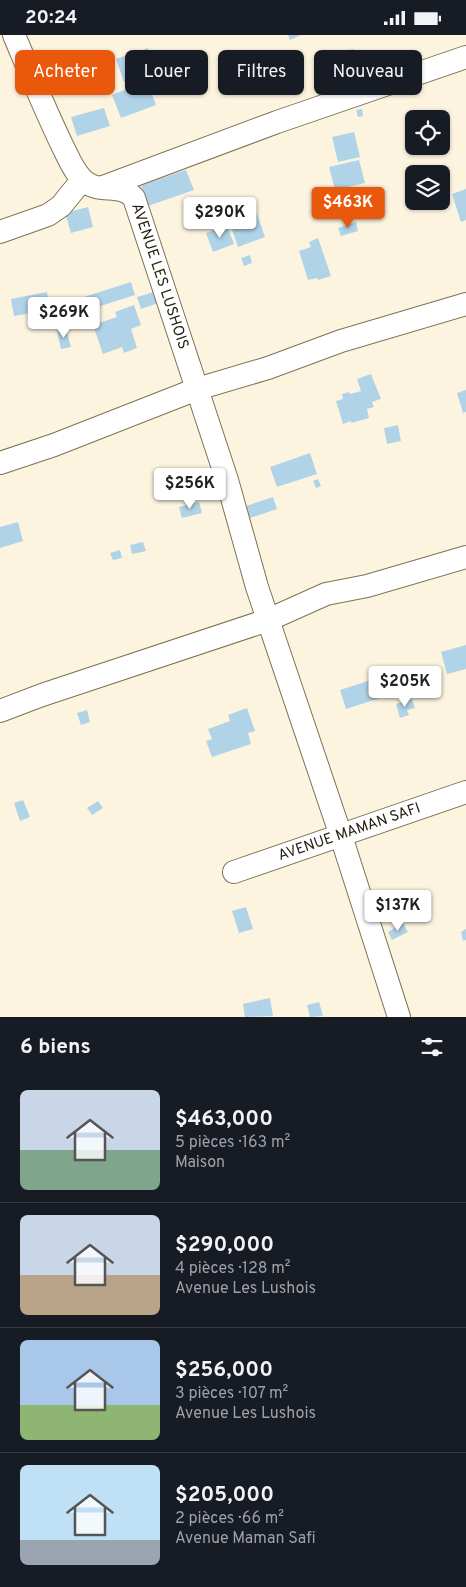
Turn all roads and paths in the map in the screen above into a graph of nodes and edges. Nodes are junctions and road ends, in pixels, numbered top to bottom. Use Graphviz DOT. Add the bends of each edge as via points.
graph roads {
  1 [pos="14,35"];
  2 [pos="466,57"];
  3 [pos="91,184"];
  4 [pos="0,232"];
  5 [pos="466,304"];
  6 [pos="197,389"];
  7 [pos="0,463"];
  8 [pos="466,557"];
  9 [pos="268,620"];
  10 [pos="0,711"];
  11 [pos="466,792"];
  12 [pos="341,836"];
  13 [pos="234,872"];
  14 [pos="399,1017"];
  1 -- 3 [label="street" via="69,159"];
  2 -- 3 [label="street"];
  3 -- 4 [label="street" via="48,215"];
  3 -- 6 [label="street, AVENUE LES LUSHOIS" via="121,189 134,199"];
  5 -- 6 [label="street"];
  6 -- 7 [label="street"];
  6 -- 9 [label="street, AVENUE LES LUSHOIS"];
  8 -- 9 [label="street" via="367,586 326,594"];
  9 -- 10 [label="street"];
  9 -- 12 [label="street, AVENUE LES LUSHOIS"];
  11 -- 12 [label="street, AVENUE MAMAN SAFI"];
  12 -- 13 [label="street, AVENUE MAMAN SAFI"];
  12 -- 14 [label="street, AVENUE LES LUSHOIS"];
}
